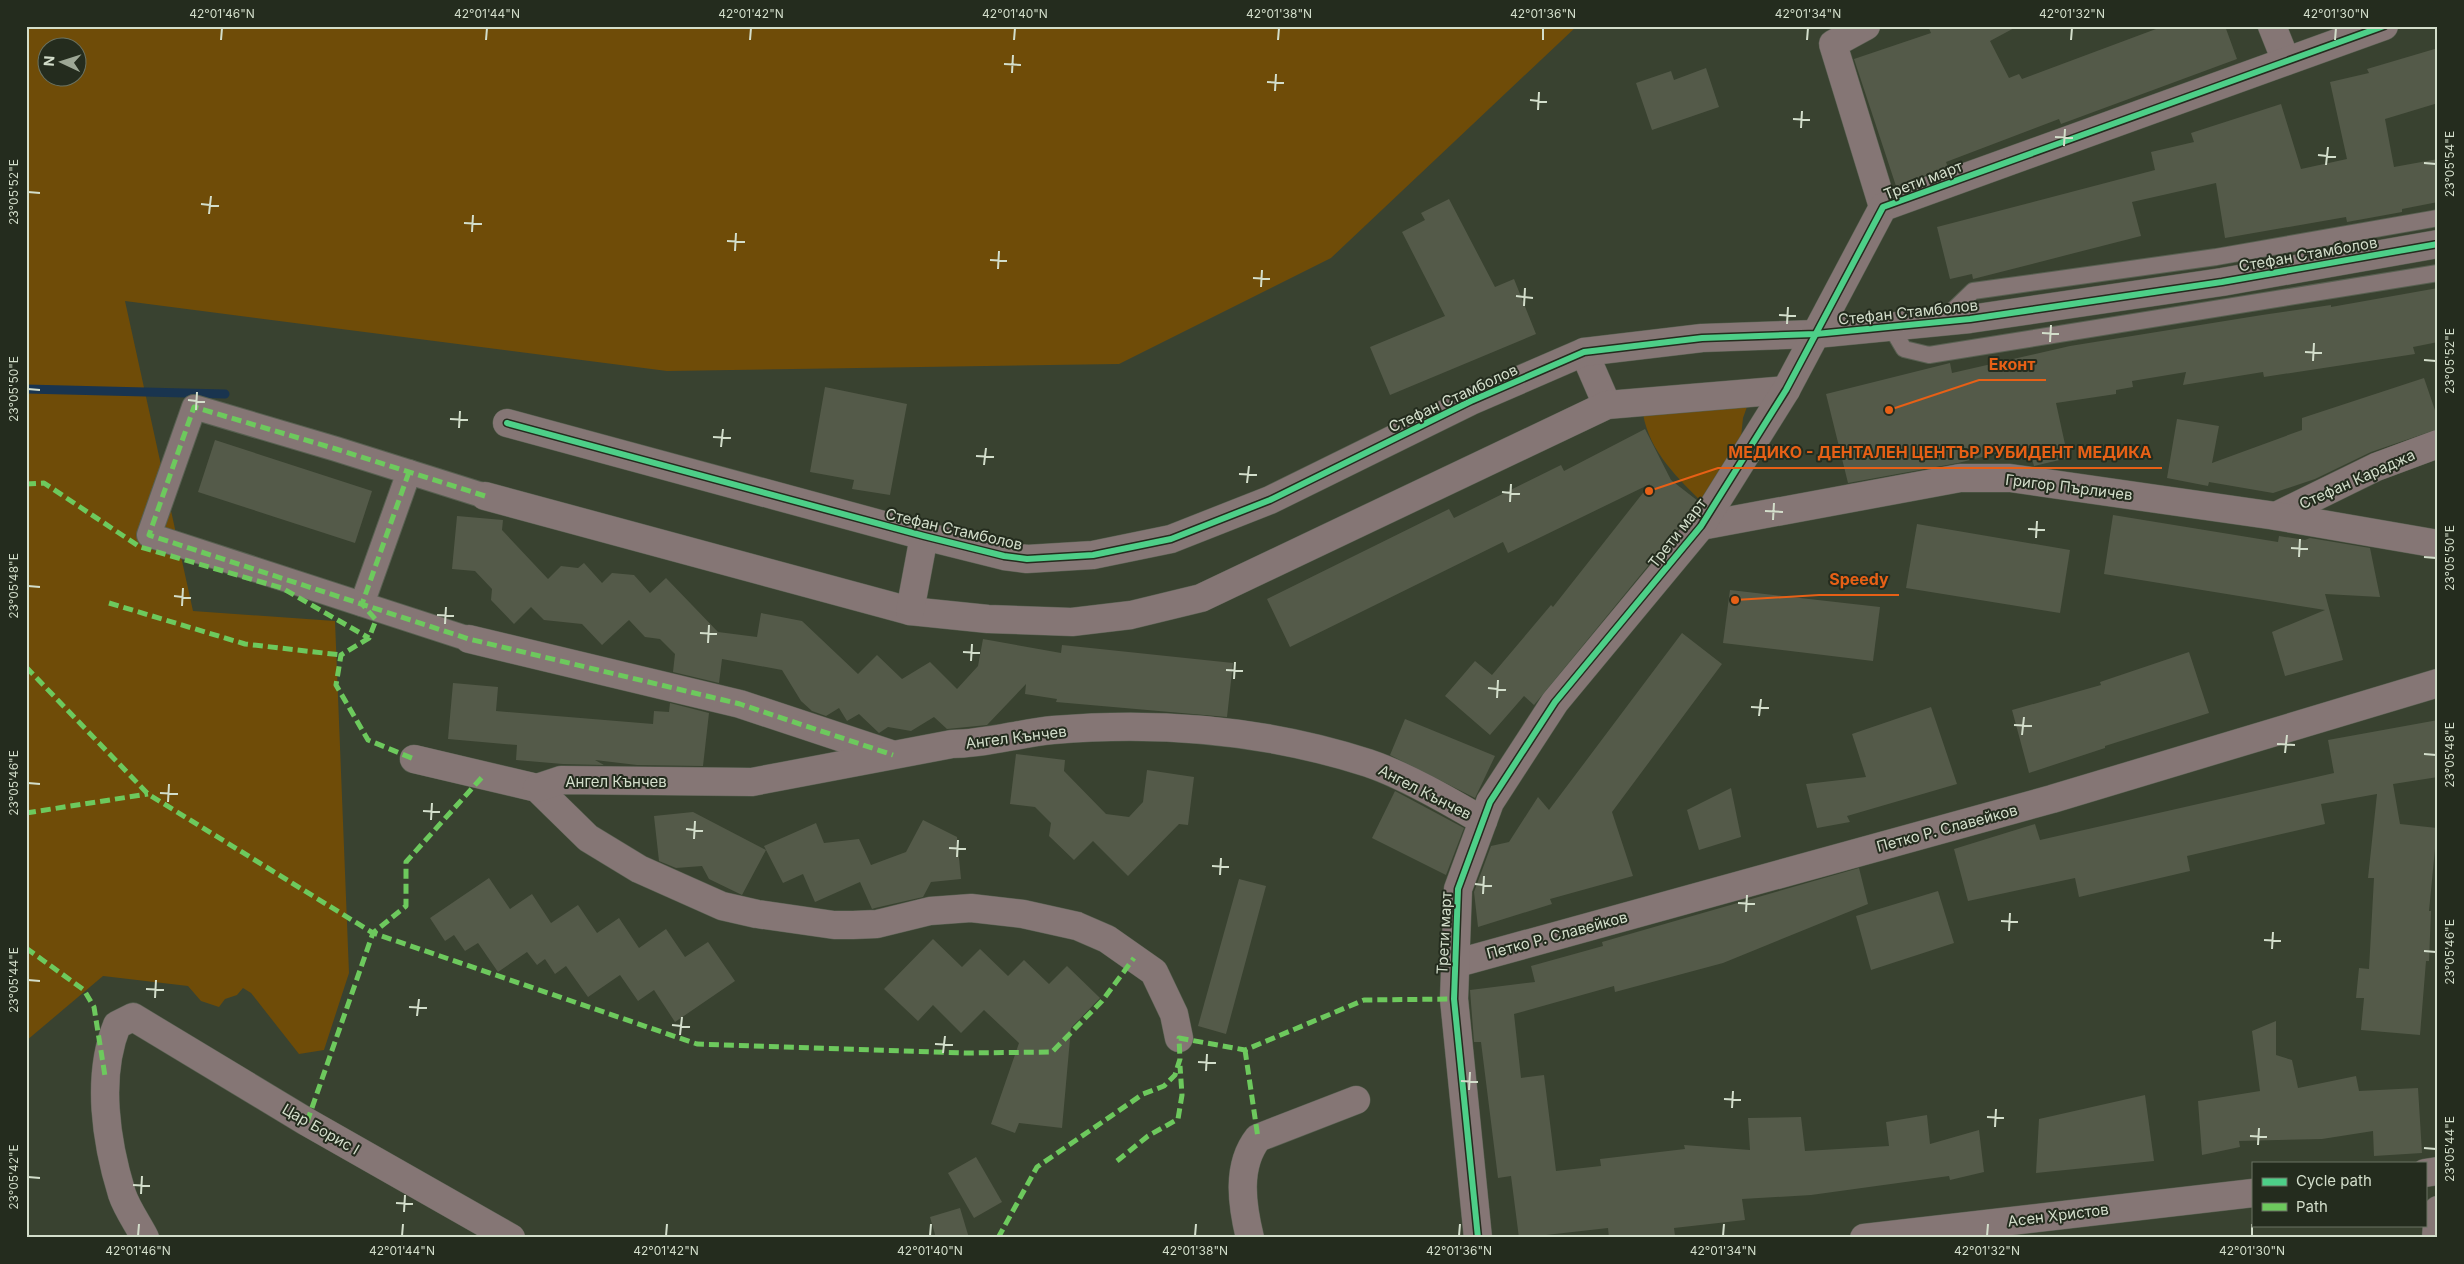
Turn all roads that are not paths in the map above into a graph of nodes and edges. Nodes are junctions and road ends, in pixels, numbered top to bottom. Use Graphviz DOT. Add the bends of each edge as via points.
graph roads {
  1 [pos="1866,26"];
  2 [pos="2272,26"];
  3 [pos="2384,26"];
  4 [pos="1834,35"];
  5 [pos="2286,61"];
  6 [pos="1883,207"];
  7 [pos="2438,218"];
  8 [pos="2438,244"];
  9 [pos="2438,273"];
  10 [pos="1939,323"];
  11 [pos="1891,328"];
  12 [pos="1816,334"];
  13 [pos="1584,352"];
  14 [pos="1786,390"];
  15 [pos="1607,406"];
  16 [pos="507,423"];
  17 [pos="2438,444"];
  18 [pos="409,472"];
  19 [pos="485,496"];
  20 [pos="2276,516"];
  21 [pos="1702,526"];
  22 [pos="924,536"];
  23 [pos="2438,544"];
  24 [pos="362,604"];
  25 [pos="910,611"];
  26 [pos="468,639"];
  27 [pos="2438,683"];
  28 [pos="893,755"];
  29 [pos="414,759"];
  30 [pos="537,788"];
  31 [pos="1482,821"];
  32 [pos="1454,964"];
  33 [pos="1179,1038"];
  34 [pos="1356,1100"];
  35 [pos="2252,1193"];
  36 [pos="2438,1210"];
  37 [pos="145,1238"];
  38 [pos="511,1238"];
  39 [pos="1250,1238"];
  40 [pos="1478,1238"];
  41 [pos="1864,1238"];
  42 [pos="2436,1238"];
  1 -- 4 [label="street"];
  2 -- 5 [label="street"];
  3 -- 5 [label="street, Трети март"];
  4 -- 6 [label="street"];
  5 -- 6 [label="street, Трети март"];
  6 -- 12 [label="street, Трети март"];
  7 -- 10 [label="lane" via="2216,257 1973,291"];
  8 -- 10 [label="street, Стефан Стамболов" via="2222,282"];
  9 -- 11 [label="lane" via="1929,355 1904,349"];
  10 -- 11 [label="street, Стефан Стамболов"];
  11 -- 12 [label="street, Стефан Стамболов"];
  12 -- 13 [label="street, Стефан Стамболов" via="1702,338"];
  12 -- 14 [label="street, Трети март"];
  13 -- 15 [label="street"];
  13 -- 22 [label="street, Стефан Стамболов" via="1471,401 1292,490 1171,539 1112,552 1027,558 1004,556"];
  14 -- 15 [label="street"];
  14 -- 21 [label="street, Трети март"];
  15 -- 25 [label="street" via="1187,603 1131,615 1072,622 988,619"];
  16 -- 22 [label="street, Стефан Стамболов"];
  17 -- 20 [label="street, Стефан Караджа" via="2376,467"];
  18 -- 19 [label="street"];
  18 -- 24 [label="street"];
  18 -- 24 [label="street" via="194,407 149,535"];
  19 -- 25 [label="street"];
  20 -- 21 [label="street, Григор Пърличев" via="2010,478 1960,478"];
  20 -- 23 [label="street, Григор Пърличев"];
  21 -- 31 [label="street, Трети март" via="1555,702 1490,802"];
  22 -- 25 [label="street"];
  24 -- 26 [label="street"];
  26 -- 28 [label="street" via="740,704"];
  27 -- 32 [label="street, Петко Р. Славейков" via="2052,799"];
  28 -- 30 [label="street, Ангел Кънчев" via="752,782 561,780"];
  28 -- 31 [label="street, Ангел Кънчев" via="1052,730 1168,726 1264,737 1369,764 1446,800"];
  29 -- 30 [label="street"];
  30 -- 33 [label="street" via="588,838 639,869 722,906 834,925 877,924 930,911 971,908 1023,914 1092,932 1154,972 1174,1014"];
  31 -- 32 [label="street, Трети март" via="1458,889"];
  32 -- 40 [label="street, Трети март" via="1454,999"];
  34 -- 39 [label="street" via="1258,1138 1249,1149 1242,1181 1244,1214"];
  35 -- 41 [label="street, Асен Христов"];
  36 -- 42 [label="street"];
  37 -- 38 [label="street, Цар Борис I" via="122,1195 109,1136 105,1076 110,1042 117,1025 133,1017 307,1122"];
}
